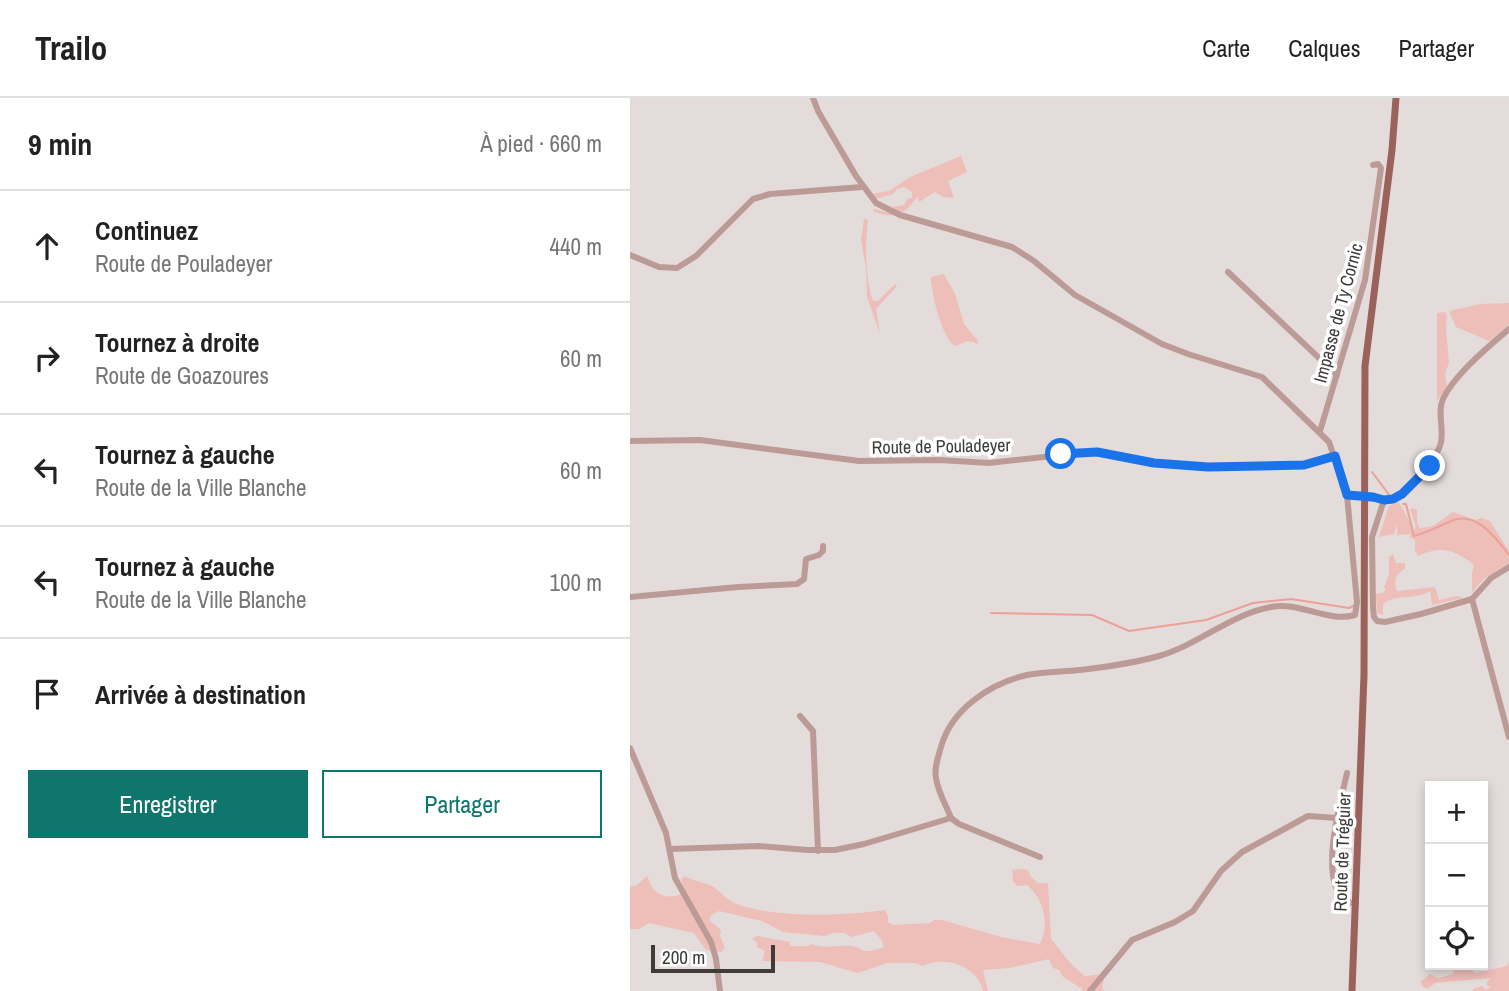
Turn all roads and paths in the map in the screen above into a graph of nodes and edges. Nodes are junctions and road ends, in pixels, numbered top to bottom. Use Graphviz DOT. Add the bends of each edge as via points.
graph roads {
  1 [pos="813,98"];
  2 [pos="1396,98"];
  3 [pos="1373,165"];
  4 [pos="862,187"];
  5 [pos="630,255"];
  6 [pos="1228,272"];
  7 [pos="1509,329"];
  8 [pos="1337,375"];
  9 [pos="1320,432"];
  10 [pos="630,441"];
  11 [pos="1335,456"];
  12 [pos="1347,495"];
  13 [pos="1365,496"];
  14 [pos="1384,500"];
  15 [pos="1373,533"];
  16 [pos="823,547"];
  17 [pos="1364,549"];
  18 [pos="1509,567"];
  19 [pos="630,597"];
  20 [pos="1472,599"];
  21 [pos="800,716"];
  22 [pos="1509,737"];
  23 [pos="630,748"];
  24 [pos="1347,773"];
  25 [pos="951,818"];
  26 [pos="1337,818"];
  27 [pos="670,849"];
  28 [pos="818,850"];
  29 [pos="1040,857"];
  30 [pos="1356,904"];
  31 [pos="720,991"];
  32 [pos="1090,991"];
  33 [pos="1352,991"];
  1 -- 4 [label="street"];
  2 -- 13 [label="main road, Route de Tréguier" via="1366,357"];
  3 -- 8 [label="street, Impasse de Ty Cornic" via="1381,168 1369,260"];
  4 -- 5 [label="street" via="760,196 677,268 659,267"];
  4 -- 9 [label="street" via="876,203 900,215 1012,247 1075,295 1170,347 1262,377"];
  6 -- 8 [label="street"];
  7 -- 14 [label="street" via="1476,358 1444,398 1441,440 1434,460 1402,494"];
  8 -- 9 [label="street, Impasse de Ty Cornic"];
  9 -- 11 [label="street"];
  10 -- 11 [label="street, Route de Pouladeyer" via="700,440 859,461 989,463 1090,452 1208,467 1304,465"];
  11 -- 12 [label="street"];
  12 -- 13 [label="street"];
  12 -- 25 [label="street" via="1355,615 1272,607 1162,655 1027,675 994,688 958,714 943,738 935,776"];
  13 -- 14 [label="street"];
  13 -- 17 [label="main road, Route de Tréguier"];
  14 -- 15 [label="street"];
  15 -- 17 [label="street"];
  15 -- 20 [label="street" via="1377,621"];
  16 -- 19 [label="street" via="819,555 806,559 804,579 797,584"];
  17 -- 30 [label="main road, Route de Tréguier"];
  18 -- 20 [label="street"];
  20 -- 22 [label="street"];
  21 -- 28 [label="street" via="813,731"];
  23 -- 27 [label="street"];
  24 -- 26 [label="street"];
  25 -- 28 [label="street" via="851,848"];
  25 -- 29 [label="street"];
  26 -- 30 [label="street" via="1331,847 1335,884 1345,901"];
  26 -- 32 [label="street" via="1308,816 1242,852 1221,871 1194,911 1132,940"];
  27 -- 28 [label="street" via="758,845"];
  27 -- 31 [label="street" via="678,886 713,948"];
  30 -- 33 [label="main road, Route de Tréguier"];
}
